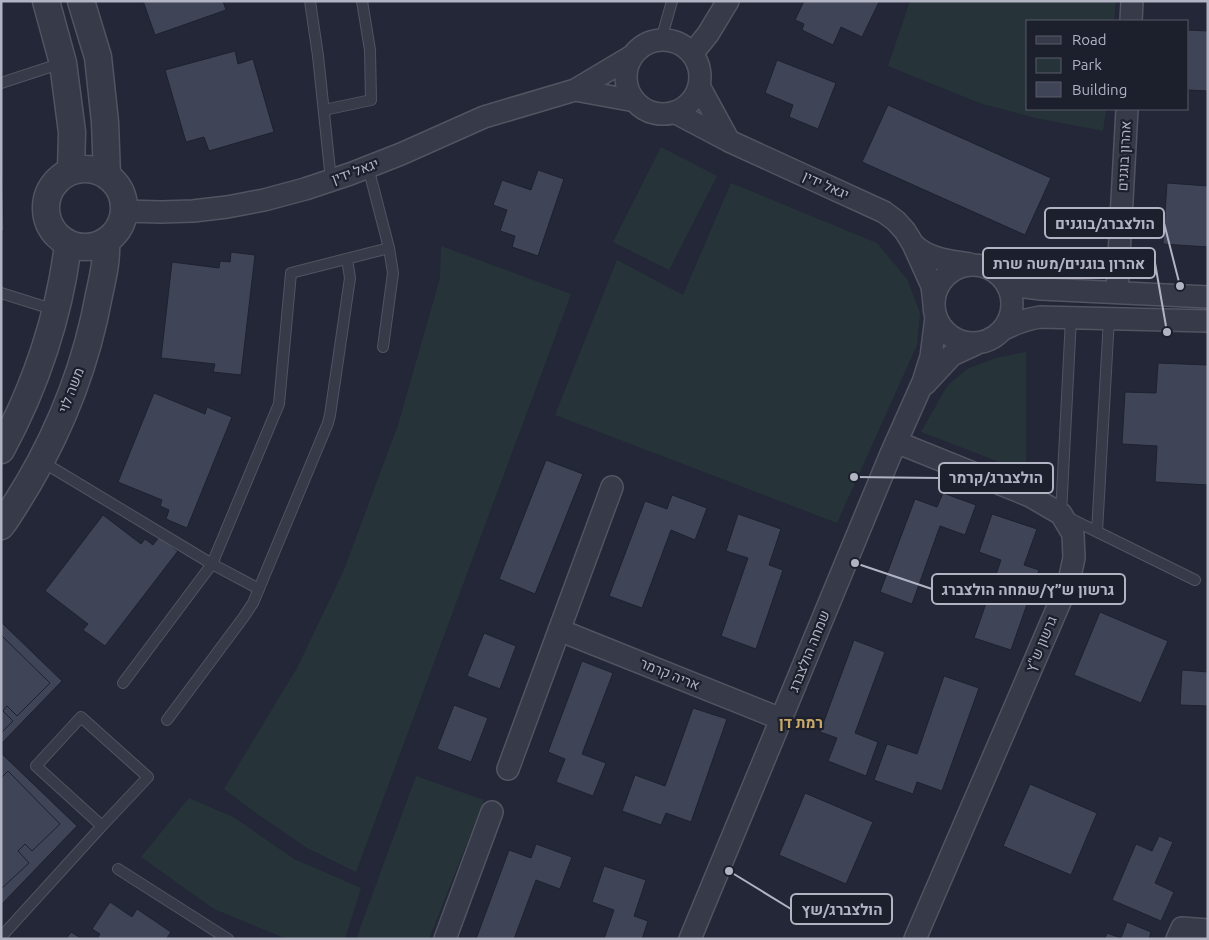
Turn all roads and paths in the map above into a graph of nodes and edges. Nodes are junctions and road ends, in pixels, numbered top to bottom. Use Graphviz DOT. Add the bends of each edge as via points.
graph roads {
  1 [pos="46,1"];
  2 [pos="81,1"];
  3 [pos="310,1"];
  4 [pos="362,1"];
  5 [pos="672,1"];
  6 [pos="728,1"];
  7 [pos="1132,1"];
  8 [pos="1131,20"];
  9 [pos="661,40"];
  10 [pos="692,54"];
  11 [pos="632,56"];
  12 [pos="63,63"];
  13 [pos="1,82"];
  14 [pos="699,86"];
  15 [pos="576,90"];
  16 [pos="636,102"];
  17 [pos="324,110"];
  18 [pos="1127,110"];
  19 [pos="674,112"];
  20 [pos="729,141"];
  21 [pos="368,167"];
  22 [pos="71,171"];
  23 [pos="107,176"];
  24 [pos="331,180"];
  25 [pos="124,211"];
  26 [pos="106,242"];
  27 [pos="68,244"];
  28 [pos="913,244"];
  29 [pos="389,248"];
  30 [pos="347,258"];
  31 [pos="974,265"];
  32 [pos="1006,283"];
  33 [pos="1116,292"];
  34 [pos="1,293"];
  35 [pos="1208,296"];
  36 [pos="55,310"];
  37 [pos="935,310"];
  38 [pos="1071,318"];
  39 [pos="1109,318"];
  40 [pos="1208,320"];
  41 [pos="1004,328"];
  42 [pos="976,344"];
  43 [pos="383,348"];
  44 [pos="919,392"];
  45 [pos="896,442"];
  46 [pos="1,450"];
  47 [pos="41,461"];
  48 [pos="612,487"];
  49 [pos="1061,514"];
  50 [pos="1,526"];
  51 [pos="1097,532"];
  52 [pos="212,564"];
  53 [pos="1195,580"];
  54 [pos="259,589"];
  55 [pos="559,630"];
  56 [pos="123,683"];
  57 [pos="781,719"];
  58 [pos="167,720"];
  59 [pos="508,770"];
  60 [pos="492,812"];
  61 [pos="102,826"];
  62 [pos="118,869"];
  63 [pos="1208,930"];
  64 [pos="217,936"];
  65 [pos="1,937"];
  66 [pos="228,939"];
  67 [pos="445,939"];
  68 [pos="690,939"];
  69 [pos="915,939"];
  70 [pos="1177,939"];
  1 -- 12 [label="street"];
  2 -- 23 [label="street" via="98,57"];
  3 -- 17 [label="lane"];
  4 -- 17 [label="lane" via="370,50 371,100"];
  5 -- 9 [label="lane"];
  6 -- 10 [label="street"];
  7 -- 8 [label="street"];
  9 -- 10 [label="street" via="684,46"];
  9 -- 11 [label="street" via="650,42"];
  10 -- 14 [label="street" via="698,64"];
  11 -- 15 [label="street, יגאל ידין"];
  11 -- 16 [label="street" via="626,80"];
  12 -- 13 [label="lane"];
  12 -- 22 [label="street" via="72,132"];
  14 -- 19 [label="street" via="694,97"];
  14 -- 20 [label="street"];
  15 -- 16 [label="street, יגאל ידין"];
  15 -- 21 [label="street, יגאל ידין" via="484,117"];
  16 -- 19 [label="street" via="653,112"];
  17 -- 24 [label="lane"];
  18 -- 33 [label="street, אהרון בוגנים"];
  19 -- 20 [label="street, יגאל ידין"];
  20 -- 28 [label="street, יגאל ידין" via="884,212 896,221"];
  21 -- 24 [label="street, יגאל ידין"];
  21 -- 29 [label="lane"];
  22 -- 23 [label="street" via="90,169"];
  22 -- 27 [label="street" via="53,185 45,206 51,229"];
  23 -- 25 [label="street" via="120,190"];
  24 -- 25 [label="street, יגאל ידין" via="264,200 227,207"];
  25 -- 26 [label="street" via="119,228"];
  26 -- 27 [label="street" via="87,248"];
  26 -- 47 [label="street, משה לוי" via="107,256 94,324 73,390"];
  27 -- 36 [label="street"];
  28 -- 31 [label="street, יגאל ידין" via="939,259"];
  28 -- 37 [label="street, יגאל ידין" via="932,286"];
  29 -- 30 [label="lane"];
  29 -- 43 [label="lane" via="394,273"];
  30 -- 52 [label="lane" via="291,273 279,404"];
  30 -- 54 [label="lane" via="350,278 330,415"];
  31 -- 32 [label="street" via="986,267"];
  31 -- 37 [label="street" via="951,272 942,281 936,292"];
  32 -- 33 [label="street" via="1041,289"];
  32 -- 41 [label="street" via="1013,306"];
  33 -- 35 [label="street"];
  34 -- 36 [label="lane"];
  36 -- 46 [label="street" via="29,390"];
  37 -- 42 [label="street" via="942,328 952,337"];
  37 -- 44 [label="street, שמחה הולצברג" via="931,357"];
  38 -- 39 [label="street"];
  38 -- 41 [label="street" via="1028,319"];
  38 -- 49 [label="lane"];
  39 -- 40 [label="street"];
  39 -- 51 [label="lane"];
  41 -- 42 [label="street" via="997,336"];
  42 -- 44 [label="street, שמחה הולצברג" via="952,355"];
  44 -- 45 [label="street, שמחה הולצברג"];
  45 -- 49 [label="street" via="1030,496"];
  45 -- 57 [label="street, שמחה הולצברג"];
  47 -- 50 [label="street, משה לוי"];
  47 -- 52 [label="lane"];
  48 -- 55 [label="street"];
  49 -- 51 [label="lane"];
  49 -- 69 [label="street, גרשון ש\"ץ" via="1073,534 1074,558 1069,581"];
  51 -- 53 [label="lane"];
  52 -- 54 [label="lane"];
  52 -- 56 [label="lane"];
  54 -- 58 [label="lane" via="243,618"];
  55 -- 57 [label="street, אריה קרמר"];
  55 -- 59 [label="street"];
  57 -- 68 [label="street, שמחה הולצברג"];
  60 -- 67 [label="street"];
  61 -- 61 [label="lane" via="148,777 81,717 36,766"];
  61 -- 65 [label="lane"];
  62 -- 64 [label="lane"];
  63 -- 70 [label="street" via="1182,928"];
  64 -- 66 [label="lane"];
}
